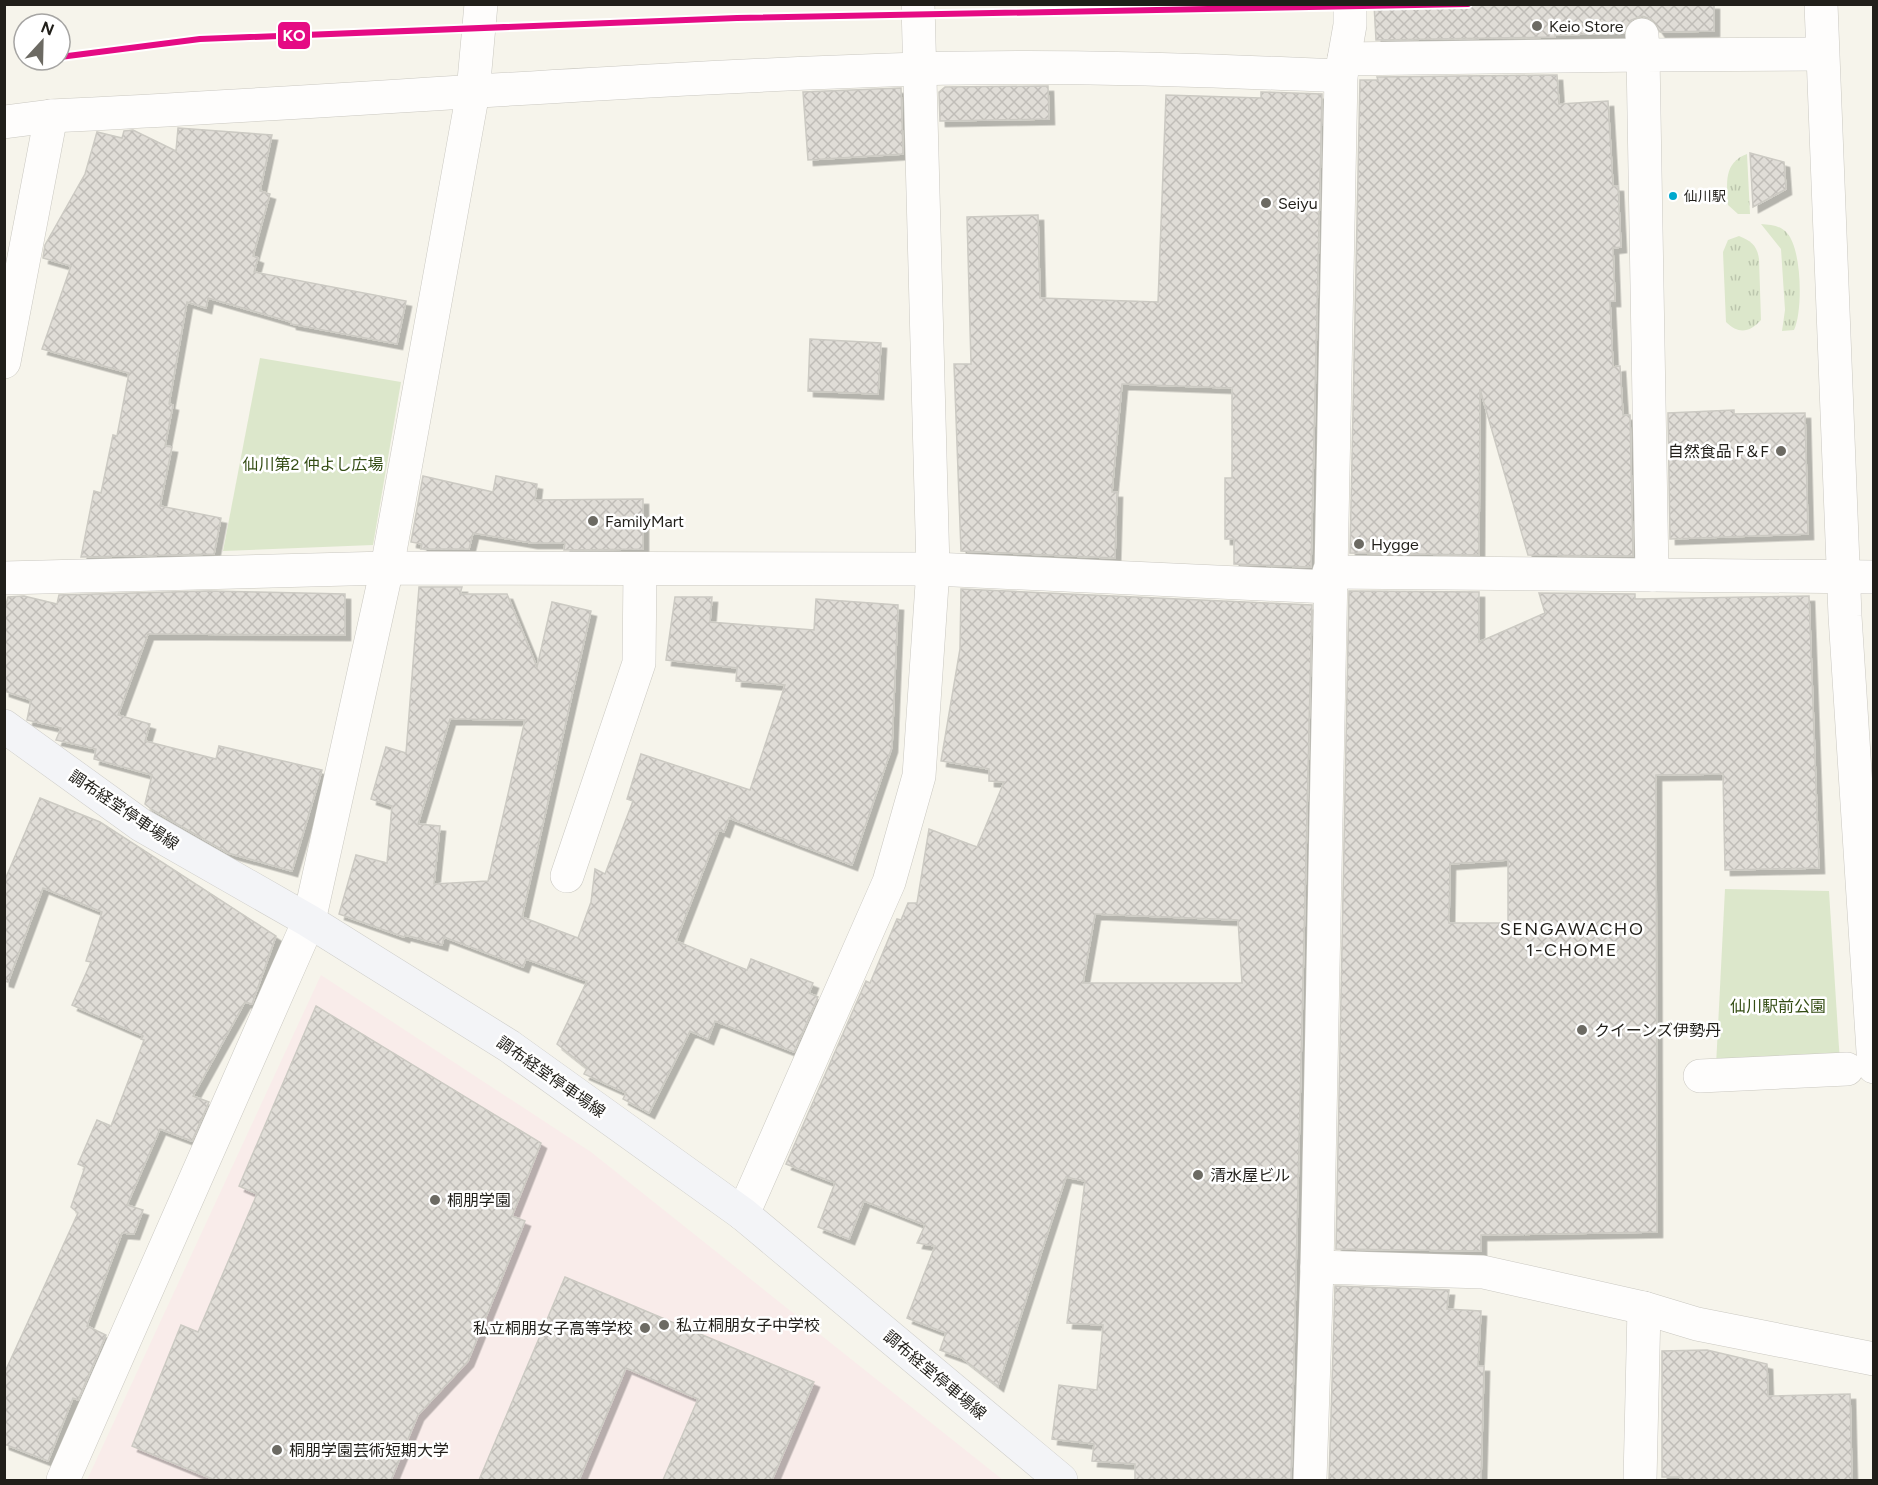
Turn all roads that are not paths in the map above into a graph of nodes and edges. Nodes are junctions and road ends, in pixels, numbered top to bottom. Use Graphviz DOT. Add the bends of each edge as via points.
graph roads {
  1 [pos="481,4"];
  2 [pos="918,4"];
  3 [pos="1821,4"];
  4 [pos="1350,15"];
  5 [pos="1642,44"];
  6 [pos="1822,47"];
  7 [pos="1342,68"];
  8 [pos="920,69"];
  9 [pos="473,92"];
  10 [pos="51,116"];
  11 [pos="4,122"];
  12 [pos="4,362"];
  13 [pos="387,568"];
  14 [pos="933,569"];
  15 [pos="640,570"];
  16 [pos="1652,575"];
  17 [pos="1858,577"];
  18 [pos="4,578"];
  19 [pos="1329,579"];
  20 [pos="4,726"];
  21 [pos="567,876"];
  22 [pos="309,921"];
  23 [pos="1860,1068"];
  24 [pos="1700,1076"];
  25 [pos="743,1214"];
  26 [pos="1317,1267"];
  27 [pos="1644,1308"];
  28 [pos="1874,1359"];
  29 [pos="63,1480"];
  30 [pos="1061,1480"];
  31 [pos="1310,1480"];
  32 [pos="1640,1480"];
  1 -- 9 [label="street"];
  2 -- 8 [label="street"];
  3 -- 6 [label="street"];
  4 -- 7 [label="street"];
  5 -- 6 [label="street"];
  5 -- 7 [label="street"];
  5 -- 16 [label="street"];
  6 -- 17 [label="street"];
  7 -- 8 [label="street"];
  7 -- 19 [label="street"];
  8 -- 9 [label="street"];
  8 -- 14 [label="street"];
  9 -- 10 [label="street"];
  9 -- 13 [label="street"];
  10 -- 11 [label="street"];
  10 -- 12 [label="street"];
  13 -- 15 [label="street"];
  13 -- 18 [label="street"];
  13 -- 22 [label="street"];
  14 -- 15 [label="street"];
  14 -- 19 [label="street"];
  14 -- 25 [label="street" via="920,776 889,882"];
  15 -- 21 [label="street" via="639,663"];
  16 -- 17 [label="street"];
  16 -- 19 [label="street"];
  17 -- 23 [label="street"];
  19 -- 26 [label="street"];
  20 -- 22 [label="main road, 調布経堂停車場線" via="141,825"];
  22 -- 25 [label="main road, 調布経堂停車場線" via="509,1046"];
  22 -- 29 [label="street"];
  23 -- 24 [label="street"];
  25 -- 30 [label="main road, 調布経堂停車場線"];
  26 -- 27 [label="street" via="1483,1272"];
  26 -- 31 [label="street"];
  27 -- 28 [label="street" via="1697,1324"];
  27 -- 32 [label="street"];
}
